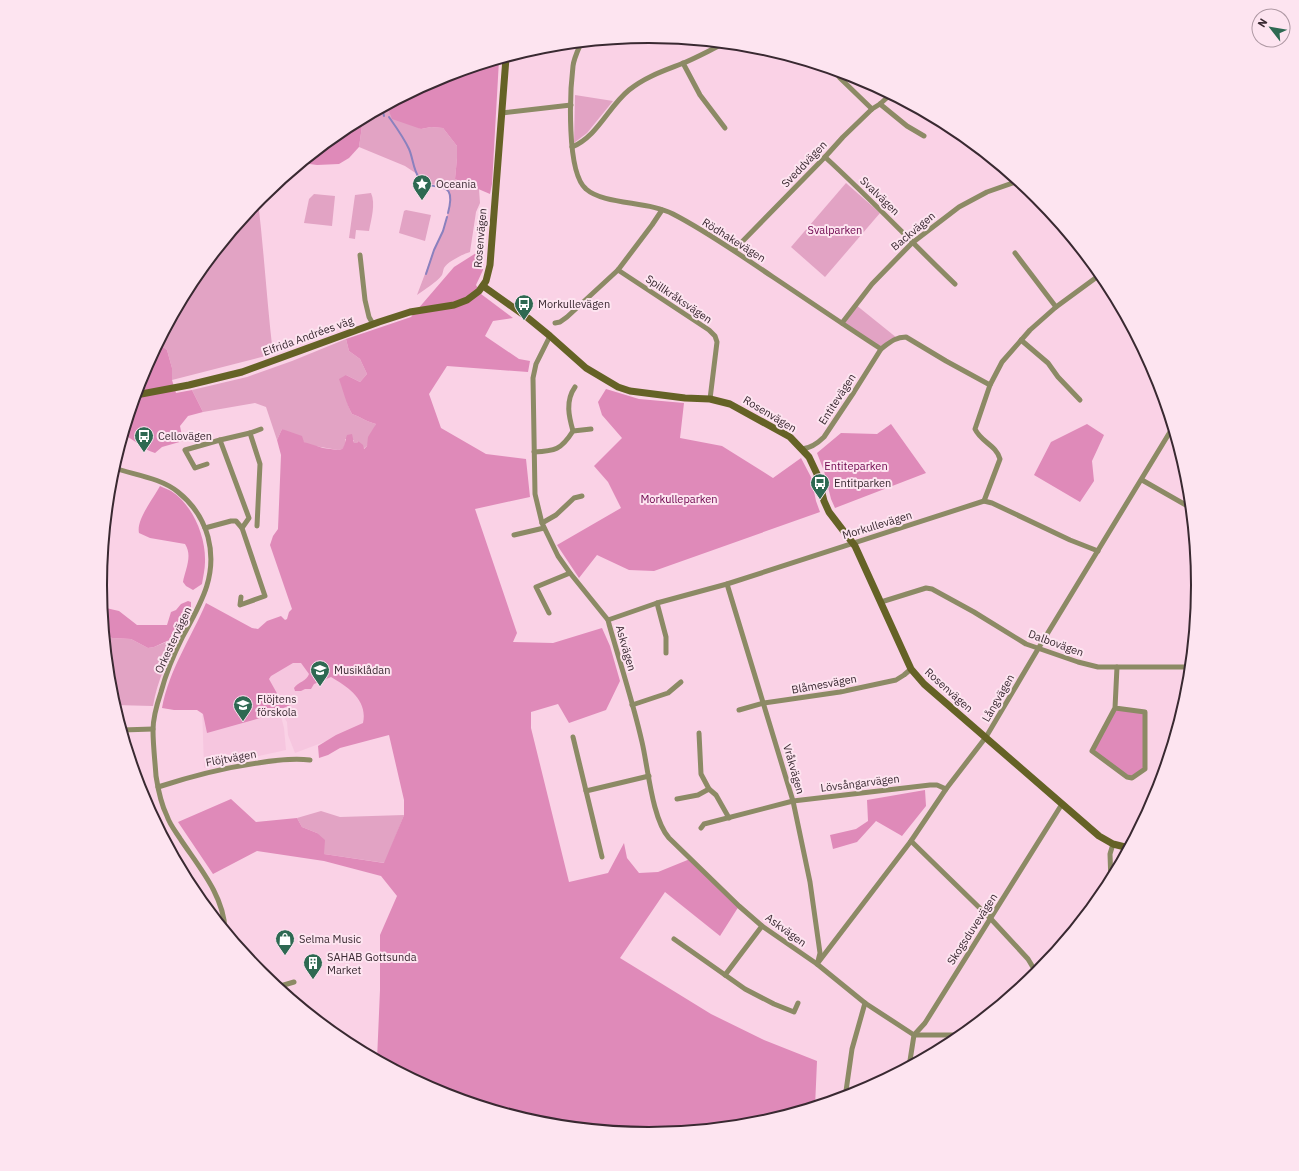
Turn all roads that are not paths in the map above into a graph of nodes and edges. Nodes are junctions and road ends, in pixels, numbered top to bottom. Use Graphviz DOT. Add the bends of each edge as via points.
graph roads {
  1 [pos="579,48"];
  2 [pos="717,48"];
  3 [pos="506,62"];
  4 [pos="683,63"];
  5 [pos="840,78"];
  6 [pos="886,98"];
  7 [pos="880,104"];
  8 [pos="571,105"];
  9 [pos="872,109"];
  10 [pos="502,113"];
  11 [pos="724,128"];
  12 [pos="924,136"];
  13 [pos="572,147"];
  14 [pos="825,157"];
  15 [pos="1012,183"];
  16 [pos="662,210"];
  17 [pos="912,243"];
  18 [pos="734,250"];
  19 [pos="1015,253"];
  20 [pos="360,255"];
  21 [pos="618,270"];
  22 [pos="1096,277"];
  23 [pos="954,284"];
  24 [pos="483,286"];
  25 [pos="1056,307"];
  26 [pos="555,323"];
  27 [pos="842,323"];
  28 [pos="373,324"];
  29 [pos="550,336"];
  30 [pos="1021,340"];
  31 [pos="880,349"];
  32 [pos="990,384"];
  33 [pos="575,387"];
  34 [pos="142,394"];
  35 [pos="710,399"];
  36 [pos="1080,400"];
  37 [pos="261,429"];
  38 [pos="591,429"];
  39 [pos="573,431"];
  40 [pos="1170,432"];
  41 [pos="250,433"];
  42 [pos="220,440"];
  43 [pos="802,448"];
  44 [pos="534,452"];
  45 [pos="207,464"];
  46 [pos="119,470"];
  47 [pos="1142,480"];
  48 [pos="582,496"];
  49 [pos="984,501"];
  50 [pos="1186,505"];
  51 [pos="543,525"];
  52 [pos="257,526"];
  53 [pos="205,528"];
  54 [pos="242,528"];
  55 [pos="514,535"];
  56 [pos="852,542"];
  57 [pos="1098,551"];
  58 [pos="570,573"];
  59 [pos="727,584"];
  60 [pos="241,597"];
  61 [pos="881,602"];
  62 [pos="657,604"];
  63 [pos="549,613"];
  64 [pos="608,620"];
  65 [pos="1038,649"];
  66 [pos="666,653"];
  67 [pos="1117,667"];
  68 [pos="1185,667"];
  69 [pos="911,669"];
  70 [pos="681,682"];
  71 [pos="764,703"];
  72 [pos="632,704"];
  73 [pos="1115,708"];
  74 [pos="739,710"];
  75 [pos="153,729"];
  76 [pos="126,730"];
  77 [pos="699,733"];
  78 [pos="573,737"];
  79 [pos="986,737"];
  80 [pos="310,760"];
  81 [pos="649,776"];
  82 [pos="158,787"];
  83 [pos="709,789"];
  84 [pos="946,789"];
  85 [pos="586,791"];
  86 [pos="677,799"];
  87 [pos="793,801"];
  88 [pos="1062,804"];
  89 [pos="729,818"];
  90 [pos="701,828"];
  91 [pos="910,841"];
  92 [pos="1113,844"];
  93 [pos="1124,847"];
  94 [pos="602,857"];
  95 [pos="1111,871"];
  96 [pos="991,919"];
  97 [pos="225,923"];
  98 [pos="762,926"];
  99 [pos="674,939"];
  100 [pos="817,964"];
  101 [pos="1033,969"];
  102 [pos="726,975"];
  103 [pos="294,982"];
  104 [pos="283,985"];
  105 [pos="798,1003"];
  106 [pos="865,1003"];
  107 [pos="914,1035"];
  108 [pos="954,1035"];
  109 [pos="910,1061"];
  110 [pos="846,1091"];
  1 -- 8 [label="street, Rödhakevägen" via="573,64"];
  2 -- 4 [label="street"];
  3 -- 10 [label="street, Rosenvägen"];
  4 -- 11 [label="street" via="700,95"];
  4 -- 13 [label="street" via="650,76 629,89 590,136"];
  5 -- 9 [label="street"];
  6 -- 7 [label="street, Sveddvägen"];
  7 -- 9 [label="street, Sveddvägen"];
  7 -- 12 [label="street"];
  8 -- 10 [label="street"];
  8 -- 13 [label="street, Rödhakevägen"];
  9 -- 14 [label="street, Sveddvägen"];
  10 -- 24 [label="street, Rosenvägen" via="490,265"];
  13 -- 16 [label="street, Rödhakevägen" via="576,170 586,189 605,198"];
  14 -- 17 [label="street, Svalvägen" via="892,220"];
  14 -- 18 [label="street, Sveddvägen"];
  15 -- 17 [label="street, Backvägen" via="987,192 959,207"];
  16 -- 18 [label="street, Rödhakevägen" via="672,213"];
  16 -- 21 [label="street"];
  17 -- 23 [label="street, Svalvägen"];
  17 -- 27 [label="street, Backvägen" via="872,284"];
  18 -- 27 [label="street, Rödhakevägen"];
  19 -- 25 [label="street"];
  20 -- 28 [label="street" via="365,300"];
  21 -- 26 [label="street" via="567,317"];
  21 -- 35 [label="street, Spillkråksvägen" via="715,336"];
  22 -- 25 [label="street"];
  24 -- 28 [label="street, Elfrida Andrées väg" via="474,295 454,305 410,312"];
  24 -- 29 [label="street, Rosenvägen"];
  25 -- 30 [label="street"];
  27 -- 31 [label="street, Rödhakevägen"];
  28 -- 34 [label="street, Elfrida Andrées väg" via="242,372"];
  29 -- 35 [label="street, Rosenvägen" via="586,368 618,387 630,391"];
  29 -- 44 [label="street" via="536,364 533,378"];
  30 -- 32 [label="street" via="1002,362"];
  30 -- 36 [label="street" via="1048,363"];
  31 -- 32 [label="street" via="894,339 906,337"];
  31 -- 43 [label="street, Entitevägen" via="824,437 813,446"];
  32 -- 49 [label="street" via="975,429 977,434 995,448 1000,459"];
  33 -- 39 [label="street" via="570,394 569,415"];
  35 -- 43 [label="street, Rosenvägen" via="737,407 790,437"];
  37 -- 41 [label="street"];
  38 -- 39 [label="street"];
  39 -- 44 [label="street" via="560,448"];
  40 -- 47 [label="street, Långvägen"];
  41 -- 42 [label="street"];
  41 -- 52 [label="street" via="260,464"];
  42 -- 45 [label="street" via="185,450 195,468"];
  42 -- 54 [label="street" via="249,518"];
  43 -- 56 [label="street, Rosenvägen" via="817,474 829,512"];
  44 -- 51 [label="street" via="535,494"];
  46 -- 53 [label="street, Orkestervägen" via="160,482 178,492 193,506"];
  47 -- 50 [label="street"];
  47 -- 57 [label="street, Långvägen"];
  48 -- 51 [label="street" via="574,498"];
  49 -- 56 [label="street, Morkullevägen"];
  49 -- 57 [label="street"];
  51 -- 55 [label="street"];
  51 -- 58 [label="street" via="558,556"];
  53 -- 54 [label="street" via="231,521 236,521"];
  53 -- 75 [label="street, Orkestervägen" via="211,555 208,584 170,664"];
  54 -- 60 [label="street" via="265,596 240,605"];
  56 -- 59 [label="street, Morkullevägen"];
  56 -- 61 [label="street, Rosenvägen"];
  57 -- 65 [label="street, Långvägen"];
  58 -- 63 [label="street" via="536,587"];
  58 -- 64 [label="street"];
  59 -- 62 [label="street, Morkullevägen"];
  59 -- 71 [label="street, Vråkvägen"];
  61 -- 65 [label="street, Dalbovägen" via="926,588 932,589"];
  61 -- 69 [label="street, Rosenvägen"];
  62 -- 64 [label="street, Morkullevägen"];
  62 -- 66 [label="street" via="666,637"];
  64 -- 72 [label="street, Askvägen"];
  65 -- 67 [label="street, Dalbovägen" via="1098,668"];
  65 -- 79 [label="street, Långvägen"];
  67 -- 68 [label="street, Dalbovägen"];
  67 -- 73 [label="street"];
  69 -- 71 [label="street, Blåmesvägen" via="896,680 840,692"];
  69 -- 79 [label="street, Rosenvägen" via="924,684"];
  70 -- 72 [label="street" via="668,692"];
  71 -- 74 [label="street, Blåmesvägen"];
  71 -- 87 [label="street, Vråkvägen"];
  72 -- 81 [label="street, Askvägen"];
  73 -- 73 [label="street" via="1144,712 1145,769 1132,778 1092,751"];
  75 -- 76 [label="street"];
  75 -- 82 [label="street, Orkestervägen"];
  77 -- 83 [label="street" via="701,774"];
  78 -- 85 [label="street"];
  79 -- 84 [label="street, Långvägen"];
  79 -- 88 [label="street, Rosenvägen"];
  80 -- 82 [label="street, Flöjtvägen" via="294,758 237,766 198,774"];
  81 -- 85 [label="street"];
  81 -- 98 [label="street, Askvägen" via="655,810 665,834"];
  82 -- 97 [label="street, Orkestervägen" via="166,816 207,878 219,900"];
  83 -- 86 [label="street" via="698,795"];
  83 -- 89 [label="street" via="716,795"];
  84 -- 87 [label="street, Lövsångarvägen" via="930,785"];
  84 -- 91 [label="street, Långvägen"];
  85 -- 94 [label="street"];
  87 -- 89 [label="street, Lövsångarvägen"];
  87 -- 100 [label="street, Vråkvägen" via="811,890 820,953"];
  88 -- 92 [label="street, Rosenvägen" via="1099,836"];
  88 -- 96 [label="street, Skogsduvevägen"];
  89 -- 90 [label="street, Lövsångarvägen" via="704,824"];
  91 -- 96 [label="street"];
  91 -- 100 [label="street, Långvägen"];
  92 -- 93 [label="street, Rosenvägen"];
  92 -- 95 [label="street" via="1110,854"];
  96 -- 101 [label="street" via="1028,959"];
  96 -- 107 [label="street, Skogsduvevägen" via="925,1023"];
  98 -- 100 [label="street, Askvägen"];
  98 -- 102 [label="street"];
  99 -- 102 [label="street"];
  100 -- 106 [label="street, Askvägen"];
  102 -- 105 [label="street" via="745,989 794,1012"];
  103 -- 104 [label="street"];
  106 -- 107 [label="street, Askvägen"];
  106 -- 110 [label="street" via="852,1049"];
  107 -- 108 [label="street"];
  107 -- 109 [label="street"];
}
